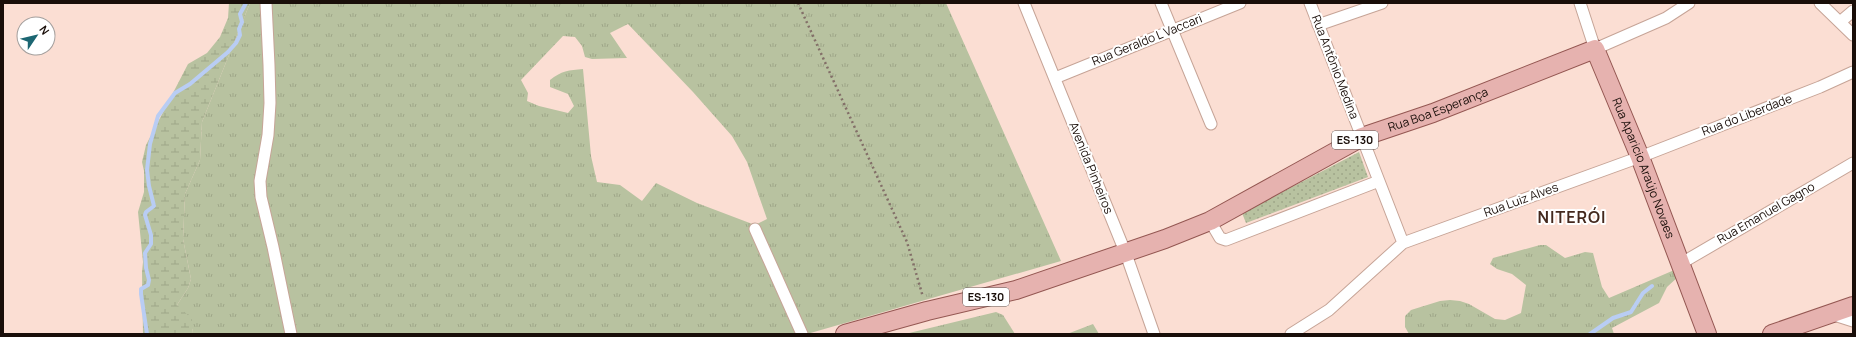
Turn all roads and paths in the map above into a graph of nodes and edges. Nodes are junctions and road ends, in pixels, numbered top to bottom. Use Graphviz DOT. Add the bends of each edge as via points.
graph roads {
  1 [pos="266,3"];
  2 [pos="798,3"];
  3 [pos="1024,3"];
  4 [pos="1161,3"];
  5 [pos="1240,3"];
  6 [pos="1310,3"];
  7 [pos="1382,3"];
  8 [pos="1580,3"];
  9 [pos="1689,3"];
  10 [pos="1820,3"];
  11 [pos="1853,11"];
  12 [pos="1840,22"];
  13 [pos="1318,25"];
  14 [pos="1173,30"];
  15 [pos="1853,35"];
  16 [pos="1595,49"];
  17 [pos="1853,72"];
  18 [pos="1055,78"];
  19 [pos="1211,124"];
  20 [pos="1362,137"];
  21 [pos="1640,157"];
  22 [pos="1853,163"];
  23 [pos="1379,181"];
  24 [pos="1210,221"];
  25 [pos="755,229"];
  26 [pos="1403,243"];
  27 [pos="1126,254"];
  28 [pos="1680,264"];
  29 [pos="1853,306"];
  30 [pos="927,311"];
  31 [pos="1830,314"];
  32 [pos="1853,321"];
  33 [pos="291,334"];
  34 [pos="802,334"];
  35 [pos="845,334"];
  36 [pos="1154,334"];
  37 [pos="1291,334"];
  38 [pos="1707,334"];
  39 [pos="1772,334"];
  1 -- 33 [label="street" via="270,103 268,135 260,181 261,198"];
  2 -- 30 [label="path" via="906,242"];
  3 -- 18 [label="street, Avenida Pinheiros"];
  4 -- 14 [label="street"];
  5 -- 14 [label="street, Rua Geraldo L Vaccari"];
  6 -- 13 [label="street, Rua Antônio Medina"];
  7 -- 13 [label="street"];
  8 -- 16 [label="street, Rua Aparicio Araújo Novaes"];
  9 -- 16 [label="street, Rua Boa Esperança" via="1666,18"];
  10 -- 12 [label="street"];
  11 -- 12 [label="street"];
  12 -- 15 [label="street"];
  13 -- 20 [label="street, Rua Antônio Medina"];
  14 -- 18 [label="street, Rua Geraldo L Vaccari"];
  14 -- 19 [label="street"];
  16 -- 20 [label="main road, Rua Boa Esperança / ES-130" via="1433,113"];
  16 -- 21 [label="main road, Rua Aparicio Araújo Novaes"];
  17 -- 21 [label="street, Rua do Liberdade"];
  18 -- 27 [label="street, Avenida Pinheiros"];
  20 -- 23 [label="street, Rua Antônio Medina"];
  20 -- 24 [label="main road, Rua Boa Esperança / ES-130"];
  21 -- 26 [label="street, Rua Luiz Alves"];
  21 -- 28 [label="main road, Rua Aparicio Araújo Novaes"];
  22 -- 28 [label="street, Rua Emanuel Gagno"];
  23 -- 24 [label="street" via="1226,240 1220,238"];
  23 -- 26 [label="street, Rua Antônio Medina"];
  24 -- 27 [label="main road, Rua Boa Esperança / ES-130"];
  25 -- 34 [label="street"];
  26 -- 37 [label="street" via="1329,310"];
  27 -- 30 [label="main road, ES-130" via="1016,290"];
  27 -- 36 [label="street, Avenida Pinheiros"];
  28 -- 38 [label="main road, Rua Aparicio Araújo Novaes"];
  29 -- 31 [label="main road"];
  30 -- 35 [label="main road, ES-130"];
  31 -- 32 [label="street"];
  31 -- 39 [label="main road"];
}
